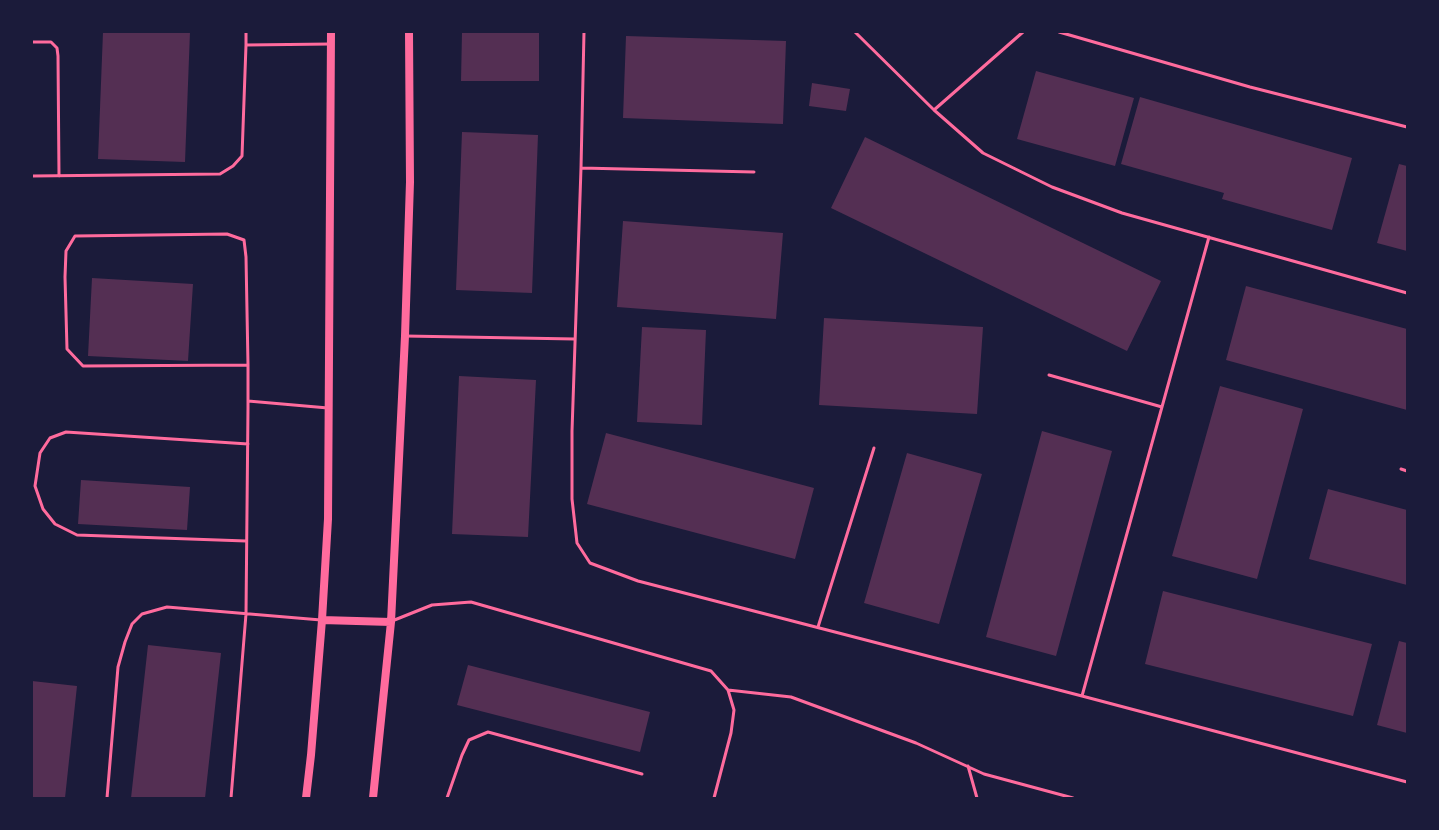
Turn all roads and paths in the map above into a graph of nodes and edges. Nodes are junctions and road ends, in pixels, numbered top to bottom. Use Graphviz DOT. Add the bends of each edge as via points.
graph roads {
  1 [pos="246,32"];
  2 [pos="331,32"];
  3 [pos="409,32"];
  4 [pos="584,32"];
  5 [pos="855,32"];
  6 [pos="1024,32"];
  7 [pos="1059,32"];
  8 [pos="32,42"];
  9 [pos="331,44"];
  10 [pos="246,45"];
  11 [pos="934,110"];
  12 [pos="1407,127"];
  13 [pos="581,168"];
  14 [pos="754,172"];
  15 [pos="32,176"];
  16 [pos="59,176"];
  17 [pos="1209,237"];
  18 [pos="1407,293"];
  19 [pos="405,336"];
  20 [pos="575,339"];
  21 [pos="248,365"];
  22 [pos="1049,375"];
  23 [pos="248,401"];
  24 [pos="1162,407"];
  25 [pos="328,408"];
  26 [pos="248,444"];
  27 [pos="874,448"];
  28 [pos="1402,469"];
  29 [pos="1407,471"];
  30 [pos="246,541"];
  31 [pos="246,614"];
  32 [pos="322,620"];
  33 [pos="391,622"];
  34 [pos="818,627"];
  35 [pos="728,690"];
  36 [pos="1082,696"];
  37 [pos="968,766"];
  38 [pos="642,774"];
  39 [pos="1407,782"];
  40 [pos="1058,796"];
  41 [pos="107,798"];
  42 [pos="231,798"];
  43 [pos="306,798"];
  44 [pos="373,798"];
  45 [pos="447,798"];
  46 [pos="714,798"];
  47 [pos="977,798"];
  48 [pos="1073,798"];
  1 -- 10 [label="lane"];
  2 -- 9 [label="main road"];
  3 -- 19 [label="main road" via="410,182"];
  4 -- 13 [label="lane"];
  5 -- 11 [label="lane"];
  6 -- 11 [label="lane"];
  7 -- 12 [label="lane" via="1250,87"];
  8 -- 16 [label="lane" via="51,42 57,48"];
  9 -- 10 [label="lane"];
  9 -- 25 [label="main road"];
  10 -- 16 [label="lane" via="242,156 233,166 220,174"];
  11 -- 17 [label="lane" via="983,153 1052,187 1122,213"];
  13 -- 14 [label="lane"];
  13 -- 20 [label="lane"];
  15 -- 16 [label="lane"];
  17 -- 18 [label="lane"];
  17 -- 24 [label="lane"];
  19 -- 20 [label="lane"];
  19 -- 33 [label="main road"];
  20 -- 34 [label="lane" via="572,499 577,543 590,563 638,581"];
  21 -- 21 [label="lane" via="244,240 228,234 75,236 66,251 67,349 83,366"];
  21 -- 23 [label="lane"];
  22 -- 24 [label="lane"];
  23 -- 25 [label="lane"];
  23 -- 26 [label="lane"];
  24 -- 36 [label="lane"];
  25 -- 32 [label="main road" via="328,519"];
  26 -- 30 [label="lane"];
  26 -- 30 [label="lane" via="66,432 50,438 40,453 35,486 43,509 55,524 76,535"];
  27 -- 34 [label="lane"];
  28 -- 29 [label="lane"];
  30 -- 31 [label="lane"];
  31 -- 32 [label="lane"];
  31 -- 41 [label="lane" via="167,607 142,614 132,624 124,642 118,668"];
  31 -- 42 [label="lane"];
  32 -- 33 [label="main road"];
  32 -- 43 [label="main road"];
  33 -- 35 [label="lane" via="432,605 471,602 712,671"];
  33 -- 44 [label="main road"];
  34 -- 36 [label="lane"];
  35 -- 37 [label="lane" via="791,697 916,743"];
  35 -- 46 [label="lane" via="734,710 731,733"];
  36 -- 39 [label="lane"];
  37 -- 40 [label="lane" via="984,774"];
  37 -- 47 [label="lane"];
  38 -- 45 [label="lane" via="488,732 469,740"];
  40 -- 48 [label="lane"];
}
